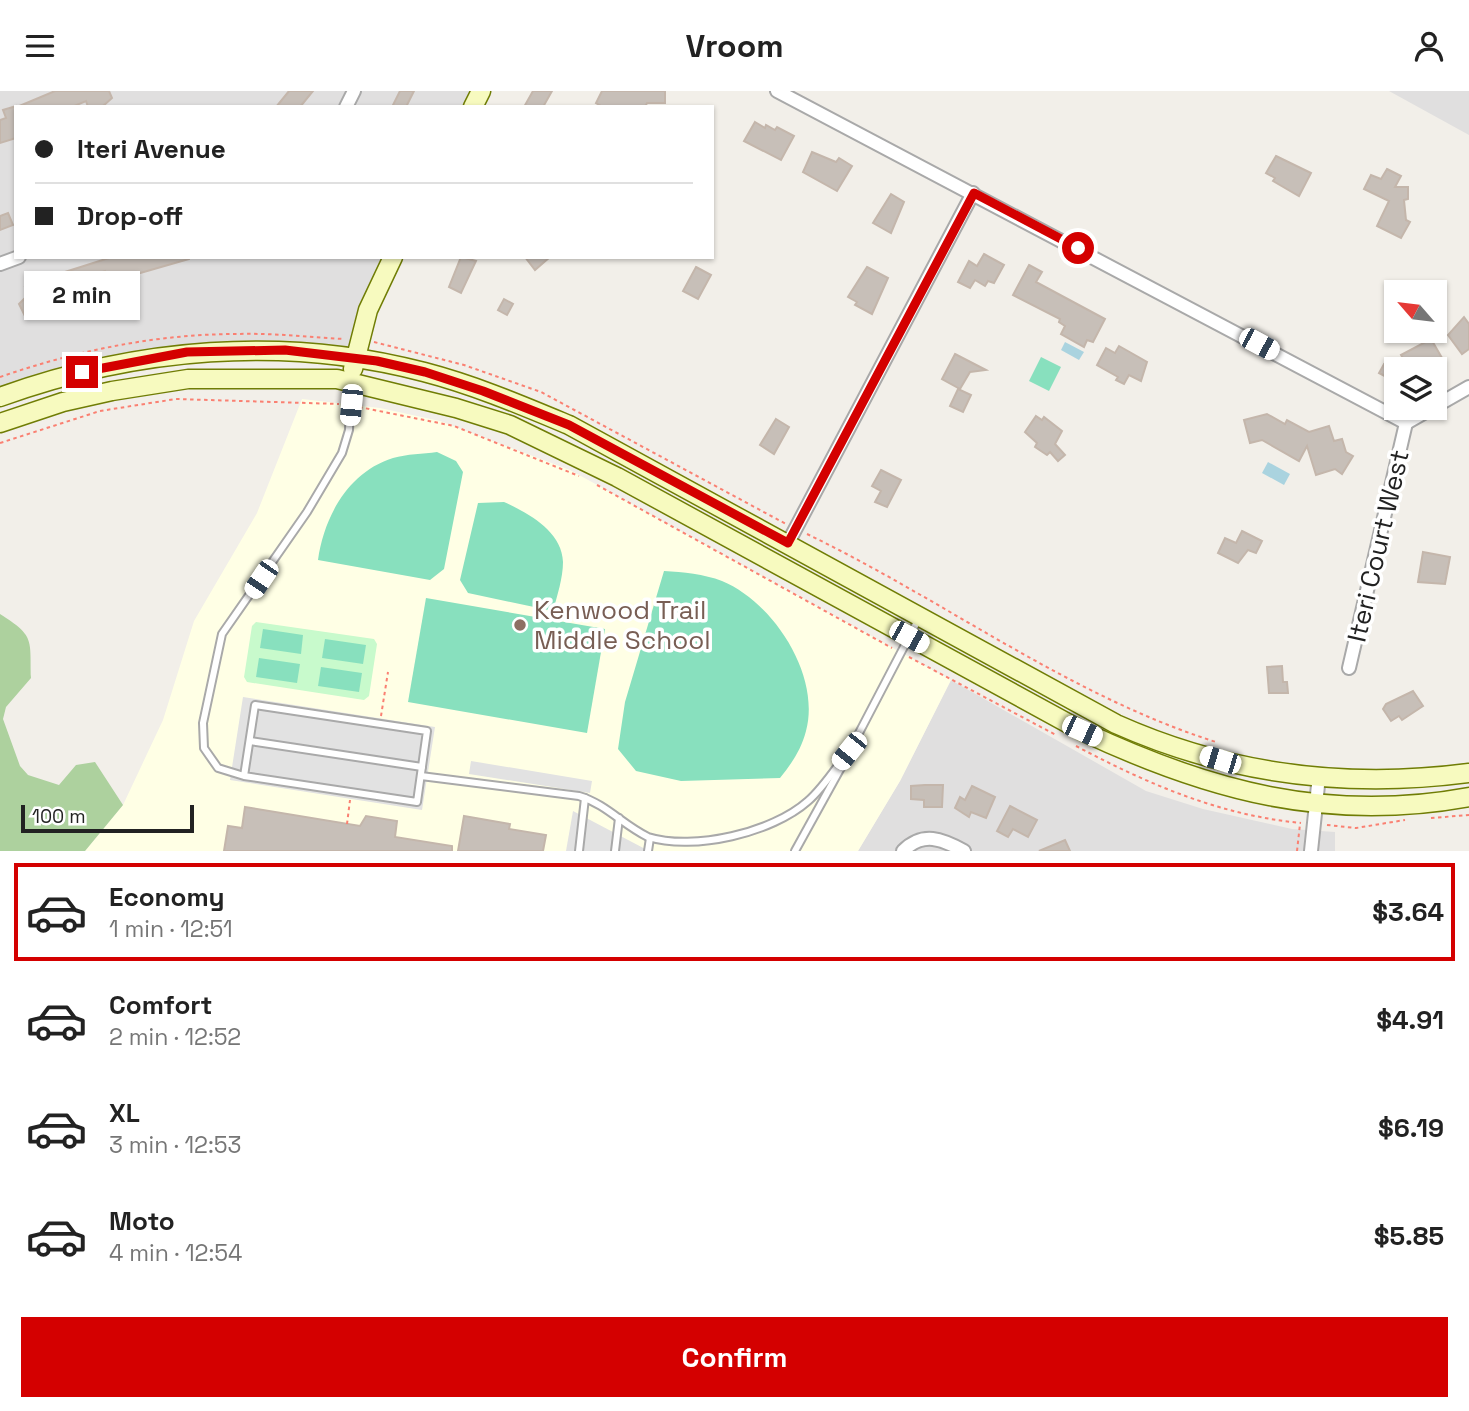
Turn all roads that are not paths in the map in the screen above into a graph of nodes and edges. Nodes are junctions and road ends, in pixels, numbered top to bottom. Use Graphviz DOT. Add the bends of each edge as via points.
graph roads {
  1 [pos="777,91"];
  2 [pos="974,193"];
  3 [pos="392,259"];
  4 [pos="355,358"];
  5 [pos="351,382"];
  6 [pos="1469,387"];
  7 [pos="0,397"];
  8 [pos="0,423"];
  9 [pos="1406,423"];
  10 [pos="788,543"];
  11 [pos="920,616"];
  12 [pos="905,645"];
  13 [pos="1349,668"];
  14 [pos="250,741"];
  15 [pos="849,751"];
  16 [pos="422,767"];
  17 [pos="1469,773"];
  18 [pos="244,776"];
  19 [pos="421,776"];
  20 [pos="1319,776"];
  21 [pos="1469,797"];
  22 [pos="585,798"];
  23 [pos="1316,803"];
  24 [pos="619,818"];
  25 [pos="650,838"];
  26 [pos="579,851"];
  27 [pos="615,851"];
  28 [pos="648,851"];
  29 [pos="795,851"];
  30 [pos="903,851"];
  31 [pos="964,851"];
  32 [pos="1311,851"];
  1 -- 2 [label="street"];
  2 -- 9 [label="street"];
  2 -- 10 [label="street"];
  3 -- 4 [label="main road" via="372,301"];
  4 -- 5 [label="main road"];
  4 -- 7 [label="main road" via="285,350 187,352 82,372"];
  4 -- 10 [label="main road" via="425,372 569,425"];
  5 -- 8 [label="main road" via="188,379 87,396"];
  5 -- 12 [label="main road" via="456,408 539,438 617,477"];
  5 -- 18 [label="lane" via="349,431 342,453 222,634 203,723 204,748 218,768"];
  6 -- 9 [label="street"];
  9 -- 13 [label="street, Iteri Court West"];
  10 -- 11 [label="main road"];
  11 -- 12 [label="lane"];
  11 -- 20 [label="main road" via="1116,724 1160,743 1236,766"];
  12 -- 15 [label="lane"];
  12 -- 23 [label="main road" via="1137,757 1222,787"];
  14 -- 16 [label="lane"];
  14 -- 16 [label="lane" via="255,705 427,731"];
  14 -- 18 [label="lane"];
  15 -- 25 [label="lane" via="808,801 734,840 693,846"];
  15 -- 29 [label="lane"];
  16 -- 19 [label="lane"];
  17 -- 20 [label="main road" via="1392,781"];
  18 -- 19 [label="lane" via="416,801"];
  19 -- 22 [label="lane"];
  20 -- 23 [label="street"];
  21 -- 23 [label="main road" via="1420,804"];
  22 -- 24 [label="lane"];
  22 -- 26 [label="lane"];
  23 -- 32 [label="street"];
  24 -- 25 [label="lane"];
  24 -- 27 [label="lane"];
  25 -- 28 [label="lane"];
  30 -- 31 [label="street" via="912,842 933,838"];
}
